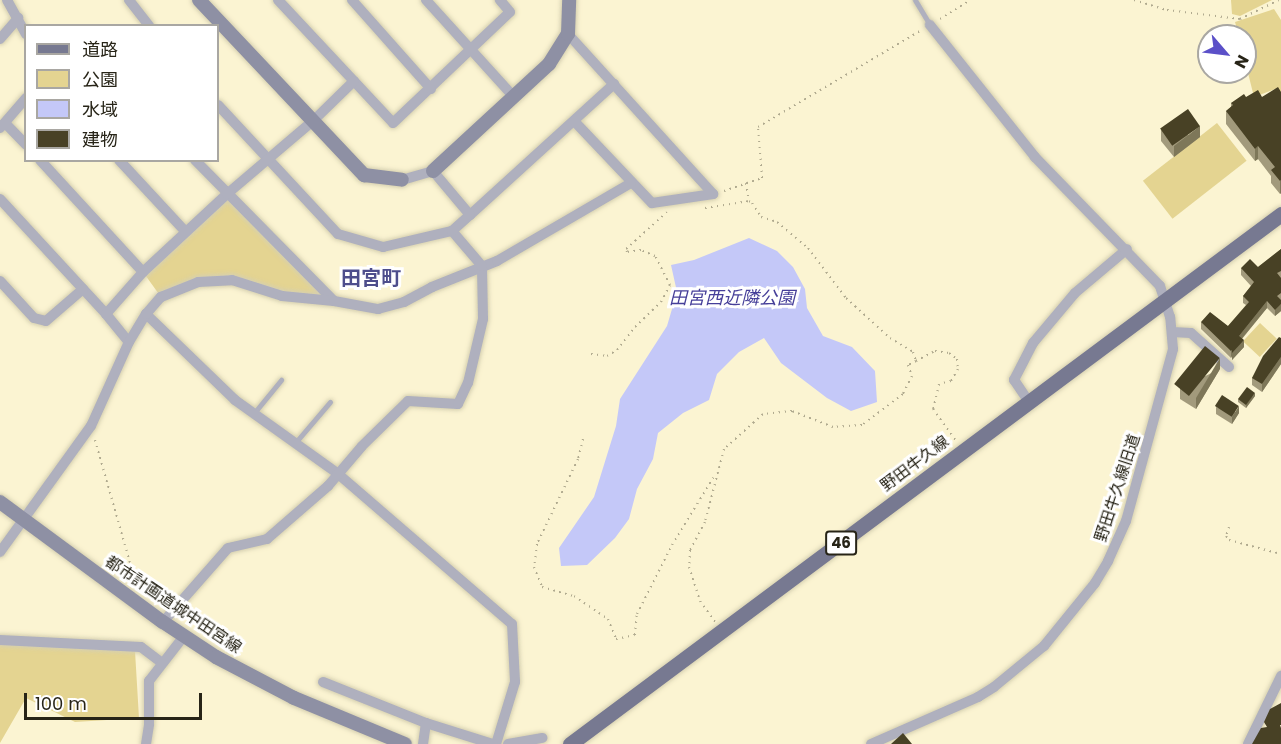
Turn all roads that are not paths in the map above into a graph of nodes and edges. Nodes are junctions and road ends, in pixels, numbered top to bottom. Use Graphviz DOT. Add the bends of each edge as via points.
graph roads {
  1 [pos="7,0"];
  2 [pos="129,0"];
  3 [pos="199,0"];
  4 [pos="278,0"];
  5 [pos="352,0"];
  6 [pos="426,0"];
  7 [pos="500,0"];
  8 [pos="569,0"];
  9 [pos="915,0"];
  10 [pos="18,18"];
  11 [pos="147,24"];
  12 [pos="217,24"];
  13 [pos="930,25"];
  14 [pos="4,28"];
  15 [pos="220,28"];
  16 [pos="24,30"];
  17 [pos="568,34"];
  18 [pos="0,39"];
  19 [pos="472,50"];
  20 [pos="354,81"];
  21 [pos="614,84"];
  22 [pos="431,89"];
  23 [pos="513,96"];
  24 [pos="24,100"];
  25 [pos="219,106"];
  26 [pos="314,120"];
  27 [pos="575,122"];
  28 [pos="2,126"];
  29 [pos="24,143"];
  30 [pos="268,160"];
  31 [pos="42,162"];
  32 [pos="121,162"];
  33 [pos="197,162"];
  34 [pos="433,171"];
  35 [pos="402,180"];
  36 [pos="631,183"];
  37 [pos="227,194"];
  38 [pos="0,199"];
  39 [pos="1281,214"];
  40 [pos="470,215"];
  41 [pos="452,231"];
  42 [pos="186,232"];
  43 [pos="1127,249"];
  44 [pos="482,266"];
  45 [pos="143,272"];
  46 [pos="0,280"];
  47 [pos="83,289"];
  48 [pos="1167,299"];
  49 [pos="334,301"];
  50 [pos="106,314"];
  51 [pos="146,314"];
  52 [pos="1172,332"];
  53 [pos="129,342"];
  54 [pos="1229,367"];
  55 [pos="281,380"];
  56 [pos="330,402"];
  57 [pos="1029,402"];
  58 [pos="254,413"];
  59 [pos="296,443"];
  60 [pos="337,473"];
  61 [pos="0,502"];
  62 [pos="23,518"];
  63 [pos="0,552"];
  64 [pos="163,622"];
  65 [pos="184,636"];
  66 [pos="0,639"];
  67 [pos="162,663"];
  68 [pos="1281,676"];
  69 [pos="323,681"];
  70 [pos="426,723"];
  71 [pos="542,738"];
  72 [pos="146,744"];
  73 [pos="405,744"];
  74 [pos="423,744"];
  75 [pos="495,744"];
  76 [pos="508,744"];
  77 [pos="570,744"];
  78 [pos="871,744"];
  79 [pos="1248,744"];
  1 -- 10 [label="street"];
  2 -- 11 [label="street"];
  3 -- 12 [label="street"];
  4 -- 20 [label="street"];
  5 -- 22 [label="street"];
  6 -- 19 [label="street"];
  7 -- 19 [label="street" via="510,12"];
  8 -- 17 [label="street"];
  9 -- 13 [label="lane"];
  10 -- 14 [label="street"];
  10 -- 16 [label="street"];
  13 -- 43 [label="street" via="1035,157"];
  14 -- 18 [label="street"];
  15 -- 26 [label="street"];
  17 -- 21 [label="street"];
  17 -- 23 [label="street" via="549,64"];
  19 -- 22 [label="street"];
  19 -- 23 [label="street"];
  20 -- 22 [label="street" via="393,123"];
  20 -- 26 [label="street"];
  21 -- 27 [label="street"];
  21 -- 36 [label="street" via="712,194 652,203"];
  23 -- 34 [label="street"];
  24 -- 28 [label="street"];
  25 -- 30 [label="street"];
  26 -- 30 [label="street"];
  26 -- 35 [label="street" via="364,175"];
  27 -- 36 [label="street"];
  27 -- 40 [label="street"];
  28 -- 29 [label="street"];
  30 -- 37 [label="street"];
  30 -- 41 [label="street" via="338,234 382,247"];
  31 -- 45 [label="street"];
  32 -- 42 [label="street"];
  33 -- 37 [label="street"];
  34 -- 35 [label="street"];
  34 -- 40 [label="street"];
  36 -- 44 [label="street"];
  37 -- 42 [label="street"];
  37 -- 49 [label="street"];
  38 -- 47 [label="street"];
  39 -- 48 [label="main road, 野田牛久線 / 46"];
  40 -- 41 [label="street"];
  41 -- 44 [label="street"];
  42 -- 45 [label="street"];
  43 -- 48 [label="street"];
  43 -- 57 [label="street" via="1075,293 1033,343 1014,380"];
  44 -- 49 [label="street" via="404,303 378,309"];
  44 -- 60 [label="street" via="483,319 459,404 408,401"];
  45 -- 50 [label="street"];
  46 -- 47 [label="street" via="34,318 46,321"];
  47 -- 50 [label="street"];
  48 -- 52 [label="street, 野田牛久線旧道"];
  48 -- 57 [label="main road, 野田牛久線 / 46"];
  49 -- 51 [label="street" via="282,297 232,280 198,282 161,297"];
  50 -- 53 [label="street"];
  51 -- 53 [label="street"];
  51 -- 58 [label="street" via="235,400"];
  52 -- 54 [label="street" via="1191,333"];
  52 -- 78 [label="street, 野田牛久線旧道" via="1169,366 1126,521 1095,583 1044,646 994,687"];
  53 -- 62 [label="street" via="91,426"];
  55 -- 58 [label="lane"];
  56 -- 59 [label="lane"];
  57 -- 77 [label="main road, 野田牛久線 / 46" via="960,447"];
  58 -- 59 [label="street"];
  59 -- 60 [label="street"];
  60 -- 64 [label="street" via="328,486 267,539 228,548"];
  60 -- 75 [label="street" via="513,624 515,682"];
  61 -- 62 [label="street, 都市計画道城中田宮線"];
  62 -- 63 [label="street"];
  62 -- 64 [label="street, 都市計画道城中田宮線"];
  64 -- 65 [label="street, 都市計画道城中田宮線"];
  65 -- 67 [label="street"];
  65 -- 73 [label="street, 都市計画道城中田宮線" via="268,686"];
  66 -- 67 [label="street" via="141,647"];
  67 -- 72 [label="street" via="149,681"];
  68 -- 79 [label="street"];
  69 -- 70 [label="street"];
  70 -- 74 [label="street"];
  70 -- 75 [label="street"];
  71 -- 76 [label="street"];
}
